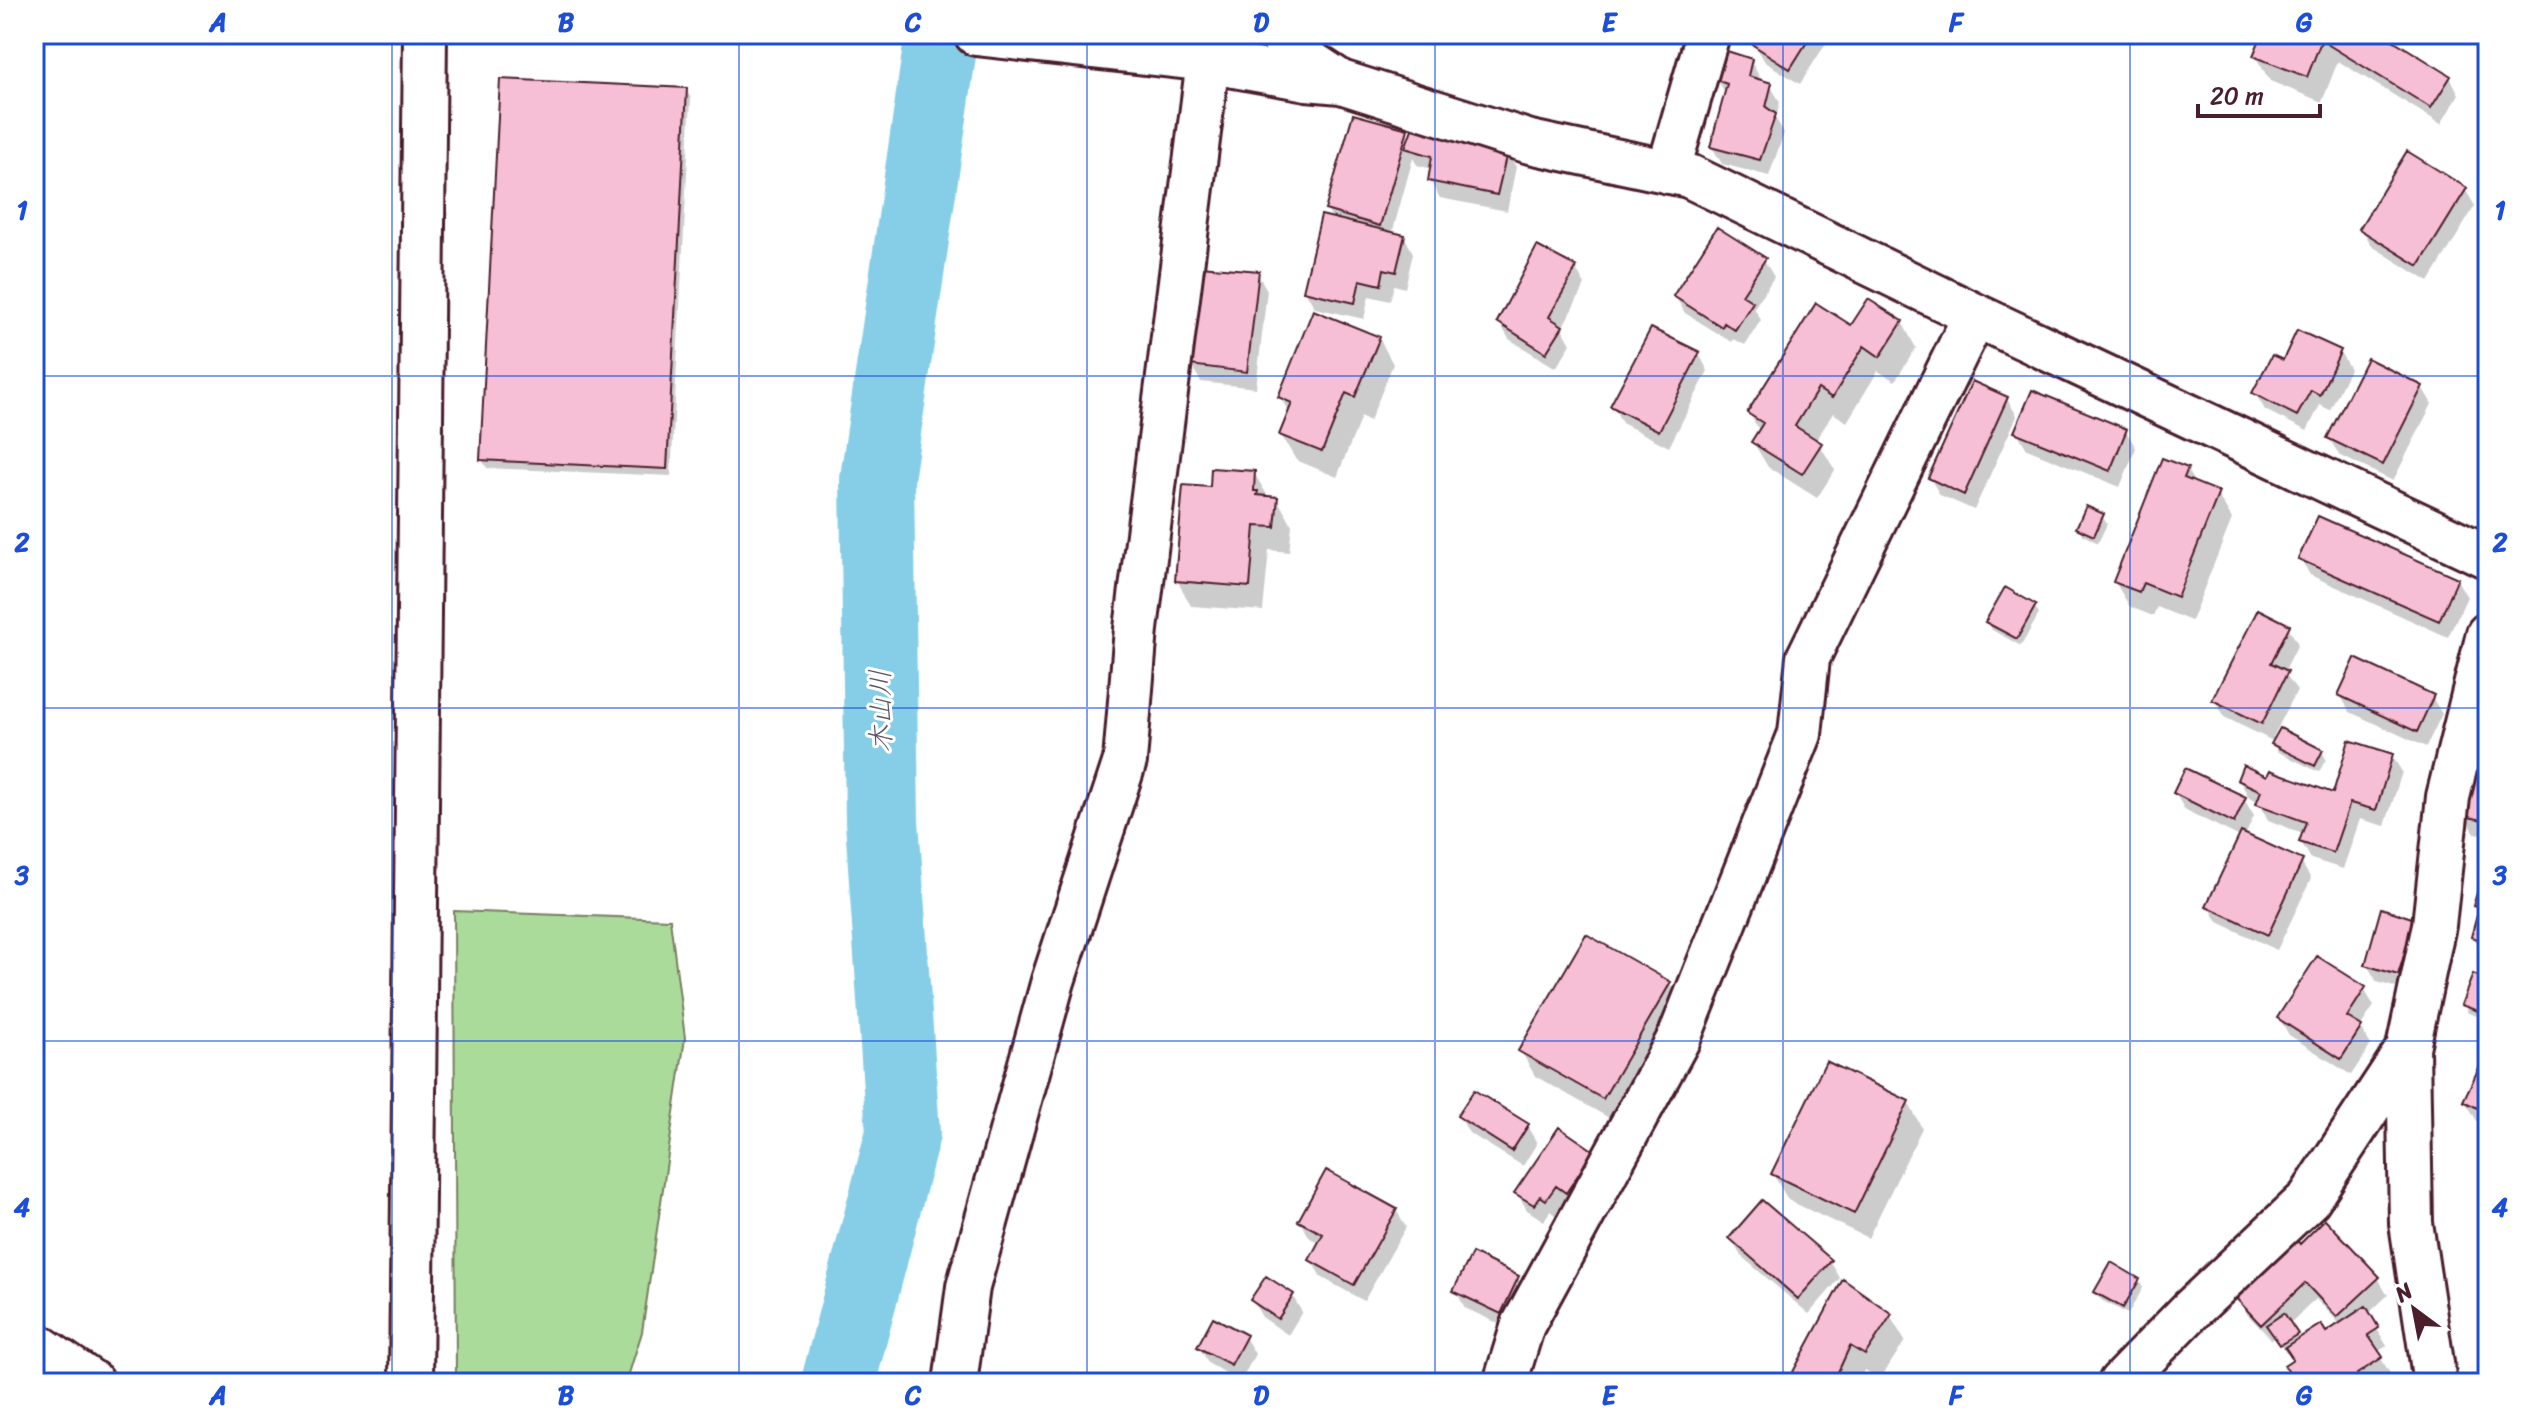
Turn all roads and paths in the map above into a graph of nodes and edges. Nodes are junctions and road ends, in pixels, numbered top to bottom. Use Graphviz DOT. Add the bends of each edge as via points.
graph roads {
  1 [pos="425,34"];
  2 [pos="976,34"];
  3 [pos="1279,34"];
  4 [pos="1708,34"];
  5 [pos="1199,60"];
  6 [pos="1341,82"];
  7 [pos="1668,172"];
  8 [pos="1975,315"];
  9 [pos="2488,557"];
  10 [pos="2488,634"];
  11 [pos="2408,1048"];
  12 [pos="34,1343"];
  13 [pos="93,1383"];
  14 [pos="411,1383"];
  15 [pos="955,1383"];
  16 [pos="1505,1383"];
  17 [pos="2120,1383"];
  18 [pos="2435,1383"];
  1 -- 14 [label="street"];
  2 -- 5 [label="street"];
  3 -- 6 [label="street"];
  4 -- 7 [label="street"];
  5 -- 6 [label="street"];
  5 -- 15 [label="street" via="1125,761 1053,981 968,1287"];
  6 -- 7 [label="street" via="1530,142"];
  7 -- 8 [label="street" via="1689,176"];
  8 -- 9 [label="street"];
  8 -- 16 [label="street" via="1808,658 1800,734 1679,1038 1523,1325"];
  10 -- 11 [label="street" via="2448,797 2434,925"];
  11 -- 17 [label="street" via="2309,1199"];
  11 -- 18 [label="street" via="2411,1223"];
  12 -- 13 [label="street"];
}
